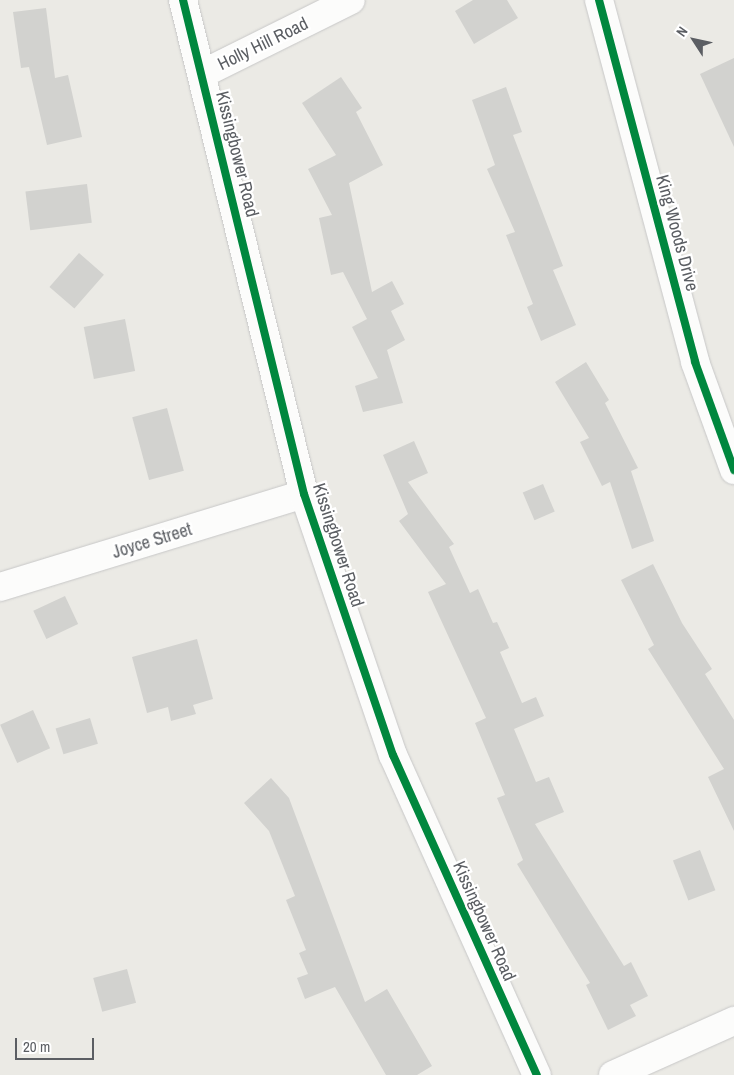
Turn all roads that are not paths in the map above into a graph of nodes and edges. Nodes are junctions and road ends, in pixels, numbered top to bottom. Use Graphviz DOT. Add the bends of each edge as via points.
graph roads {
  1 [pos="183,0"];
  2 [pos="351,0"];
  3 [pos="599,0"];
  4 [pos="202,74"];
  5 [pos="734,470"];
  6 [pos="304,494"];
  7 [pos="0,587"];
  8 [pos="734,1021"];
  9 [pos="537,1075"];
  10 [pos="613,1075"];
  1 -- 4 [label="street, Kissingbower Road"];
  2 -- 4 [label="street, Holly Hill Road"];
  3 -- 5 [label="street, King Woods Drive" via="695,362"];
  4 -- 6 [label="street, Kissingbower Road"];
  6 -- 7 [label="street, Joyce Street"];
  6 -- 9 [label="street, Kissingbower Road" via="393,755"];
  8 -- 10 [label="street"];
}
